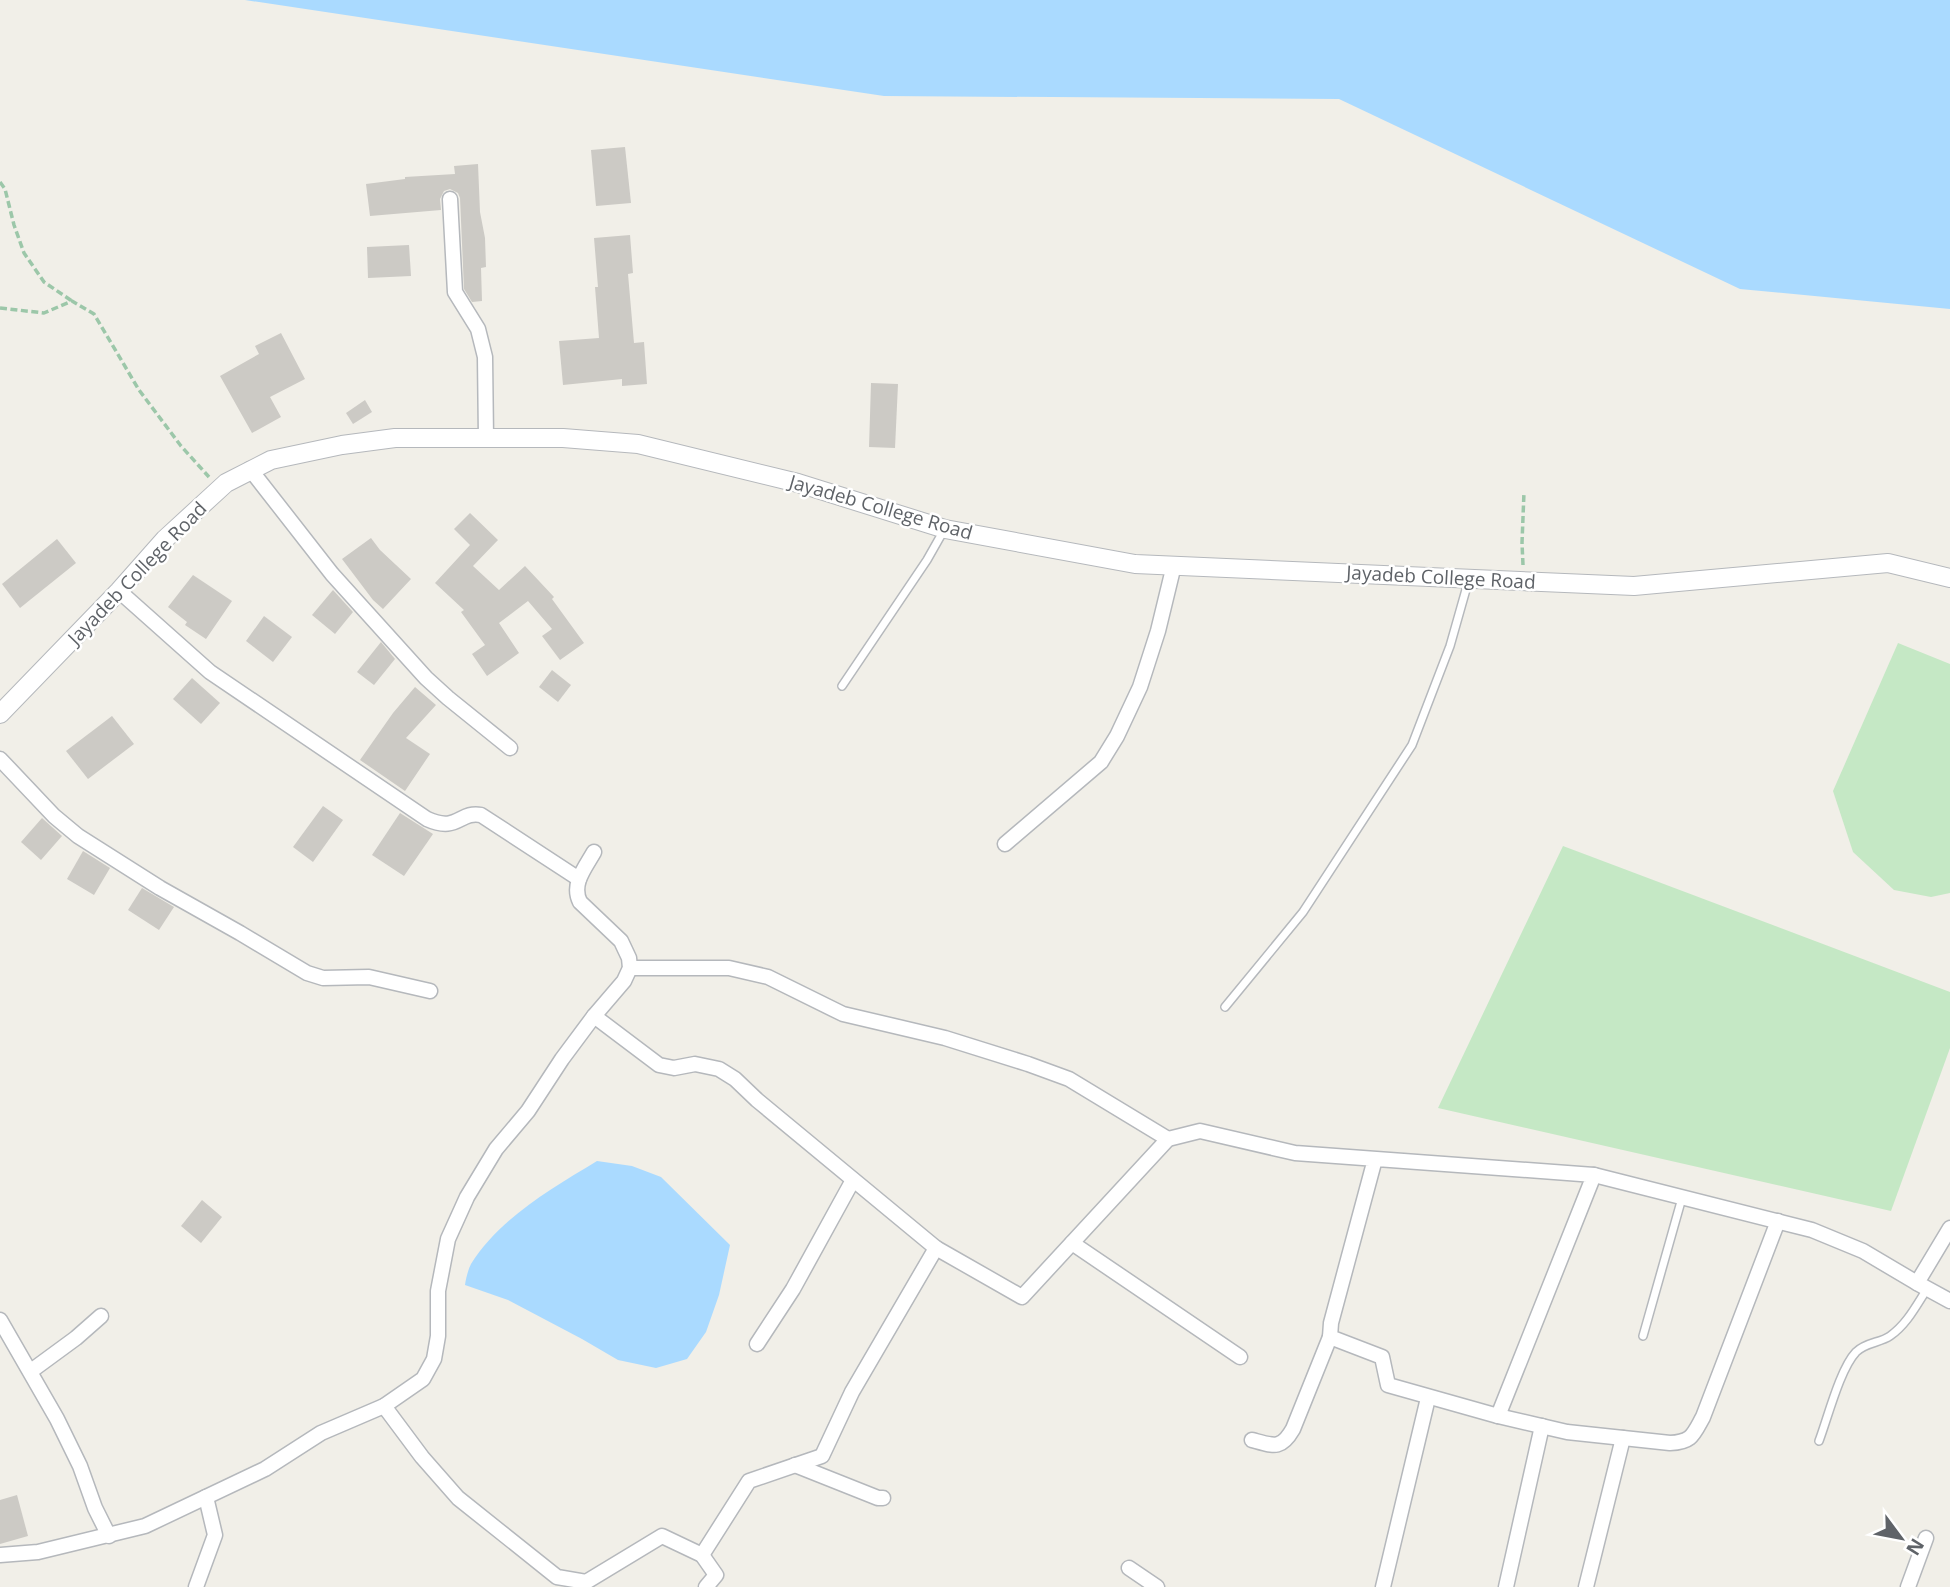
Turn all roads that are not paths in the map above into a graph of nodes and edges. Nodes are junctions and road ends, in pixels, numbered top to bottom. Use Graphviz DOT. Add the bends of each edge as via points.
graph roads {
  1 [pos="450,199"];
  2 [pos="486,439"];
  3 [pos="250,469"];
  4 [pos="945,529"];
  5 [pos="1174,565"];
  6 [pos="1950,578"];
  7 [pos="1469,579"];
  8 [pos="119,591"];
  9 [pos="842,686"];
  10 [pos="0,714"];
  11 [pos="510,748"];
  12 [pos="0,760"];
  13 [pos="1005,844"];
  14 [pos="594,852"];
  15 [pos="579,879"];
  16 [pos="630,968"];
  17 [pos="430,991"];
  18 [pos="1225,1007"];
  19 [pos="594,1016"];
  20 [pos="1168,1139"];
  21 [pos="1375,1159"];
  22 [pos="1594,1175"];
  23 [pos="853,1180"];
  24 [pos="1682,1197"];
  25 [pos="1779,1221"];
  26 [pos="1950,1227"];
  27 [pos="1072,1242"];
  28 [pos="936,1248"];
  29 [pos="1922,1286"];
  30 [pos="1950,1301"];
  31 [pos="101,1316"];
  32 [pos="0,1320"];
  33 [pos="1643,1336"];
  34 [pos="1330,1337"];
  35 [pos="757,1344"];
  36 [pos="1240,1357"];
  37 [pos="31,1371"];
  38 [pos="1428,1398"];
  39 [pos="384,1406"];
  40 [pos="1497,1416"];
  41 [pos="1542,1426"];
  42 [pos="1623,1438"];
  43 [pos="1252,1440"];
  44 [pos="1819,1441"];
  45 [pos="795,1465"];
  46 [pos="206,1497"];
  47 [pos="883,1498"];
  48 [pos="109,1536"];
  49 [pos="1926,1538"];
  50 [pos="0,1555"];
  51 [pos="702,1555"];
  52 [pos="1129,1568"];
  53 [pos="581,1585"];
  54 [pos="196,1587"];
  55 [pos="706,1587"];
  56 [pos="1157,1587"];
  57 [pos="1383,1587"];
  58 [pos="1506,1587"];
  59 [pos="1586,1587"];
  60 [pos="1908,1587"];
  1 -- 2 [label="street" via="455,292 472,318 485,357"];
  2 -- 3 [label="street, Jayadeb College Road" via="395,438 271,460"];
  2 -- 4 [label="street, Jayadeb College Road" via="563,438 638,444 798,483"];
  3 -- 8 [label="street, Jayadeb College Road" via="226,483 165,539"];
  3 -- 11 [label="street" via="332,574 426,678"];
  4 -- 5 [label="street, Jayadeb College Road" via="1135,564"];
  4 -- 9 [label="lane"];
  5 -- 7 [label="street, Jayadeb College Road"];
  5 -- 13 [label="street" via="1140,687 1117,736 1101,762"];
  6 -- 7 [label="street, Jayadeb College Road" via="1888,562 1634,586"];
  7 -- 18 [label="lane" via="1450,646 1412,745 1303,912"];
  8 -- 10 [label="street, Jayadeb College Road"];
  8 -- 15 [label="street" via="210,672 427,819 446,825 481,815"];
  12 -- 17 [label="street" via="78,836 307,973 323,978 369,977"];
  14 -- 15 [label="street"];
  15 -- 16 [label="street" via="576,894 580,902 621,942"];
  16 -- 19 [label="street"];
  16 -- 20 [label="street" via="729,968 768,977 843,1014 945,1038 1069,1079"];
  19 -- 23 [label="street" via="659,1065 695,1064 719,1069 735,1079"];
  19 -- 39 [label="street" via="496,1149 467,1197 448,1239 438,1291 434,1359 423,1379"];
  20 -- 21 [label="street" via="1200,1131 1295,1153"];
  20 -- 27 [label="street"];
  21 -- 22 [label="street"];
  21 -- 34 [label="street"];
  22 -- 24 [label="street"];
  22 -- 40 [label="street"];
  23 -- 28 [label="street"];
  23 -- 35 [label="street"];
  24 -- 25 [label="street"];
  24 -- 33 [label="lane"];
  25 -- 29 [label="street" via="1863,1251"];
  25 -- 42 [label="street" via="1693,1434 1683,1443"];
  26 -- 29 [label="street"];
  27 -- 28 [label="street" via="1021,1297"];
  27 -- 36 [label="street"];
  28 -- 45 [label="street" via="852,1392 821,1456"];
  29 -- 30 [label="street"];
  29 -- 44 [label="lane" via="1906,1322 1889,1337 1855,1353"];
  31 -- 37 [label="street"];
  32 -- 37 [label="street"];
  34 -- 38 [label="street" via="1382,1357 1388,1385"];
  34 -- 43 [label="street" via="1286,1440 1272,1446"];
  37 -- 48 [label="street" via="80,1466"];
  38 -- 40 [label="street"];
  38 -- 57 [label="street"];
  39 -- 46 [label="street" via="321,1433 265,1469"];
  39 -- 53 [label="street" via="458,1498 557,1577"];
  40 -- 41 [label="street"];
  41 -- 42 [label="street"];
  41 -- 58 [label="street"];
  42 -- 59 [label="street"];
  45 -- 47 [label="street"];
  45 -- 51 [label="street" via="749,1481"];
  46 -- 48 [label="street" via="145,1526"];
  46 -- 54 [label="street" via="215,1535"];
  48 -- 50 [label="street" via="38,1552"];
  49 -- 60 [label="street"];
  51 -- 53 [label="street" via="662,1536"];
  51 -- 55 [label="street" via="716,1575"];
  52 -- 56 [label="street"];
}
